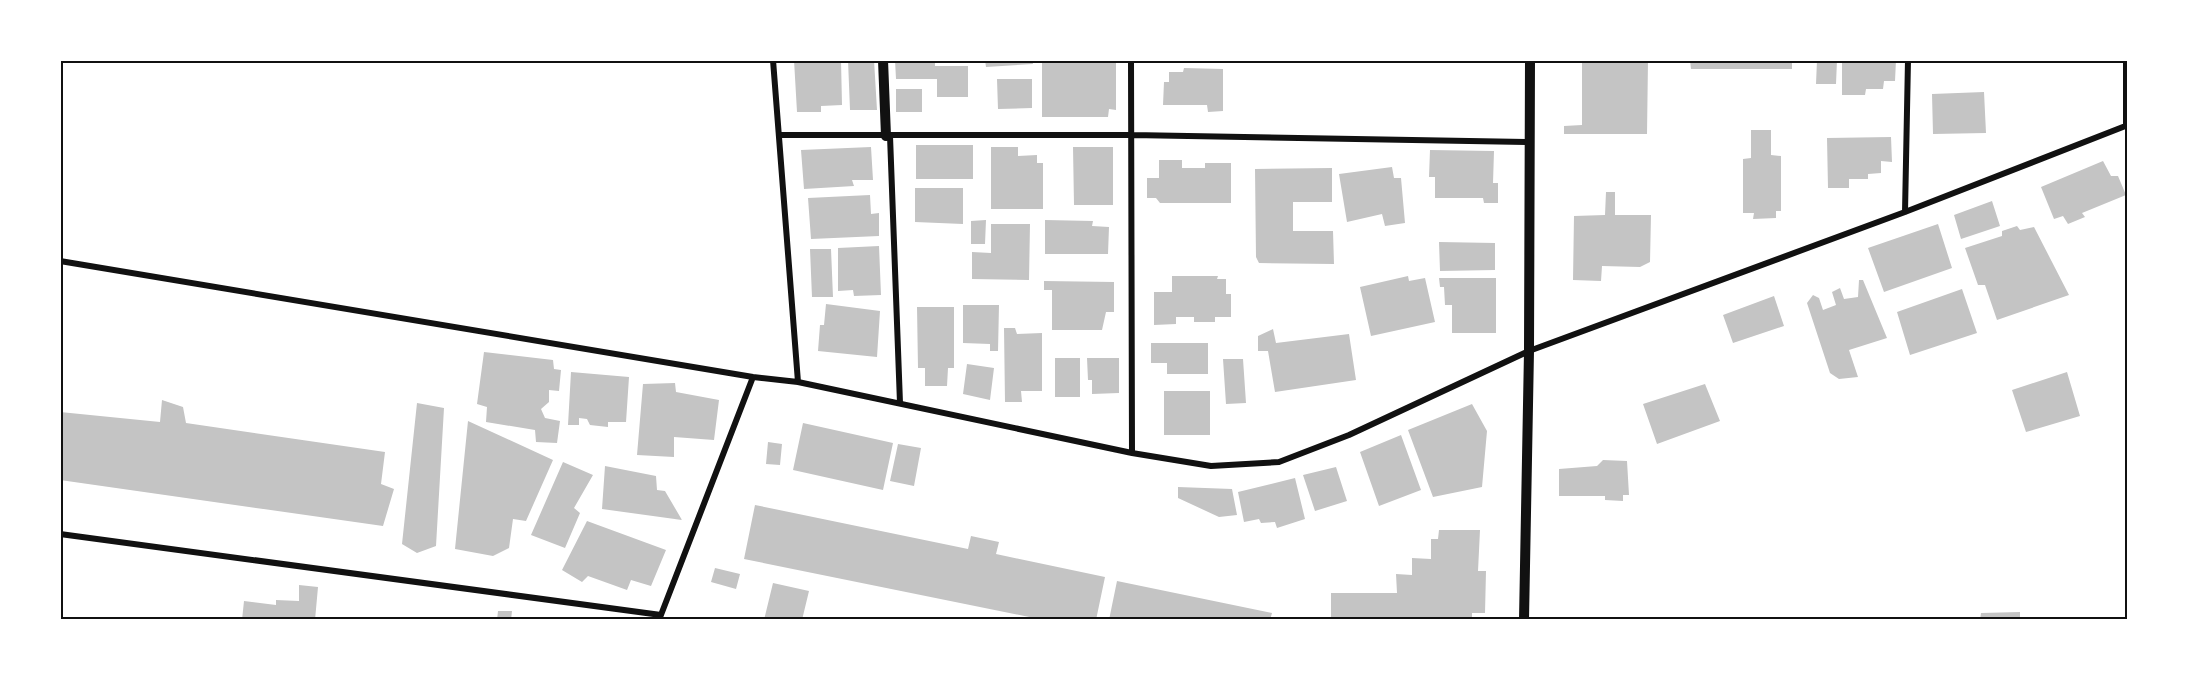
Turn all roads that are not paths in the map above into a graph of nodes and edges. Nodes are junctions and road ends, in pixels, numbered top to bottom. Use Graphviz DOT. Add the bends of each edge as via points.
graph roads {
  1 [pos="773,60"];
  2 [pos="883,60"];
  3 [pos="1131,60"];
  4 [pos="1530,60"];
  5 [pos="1908,60"];
  6 [pos="2126,60"];
  7 [pos="2127,125"];
  8 [pos="780,135"];
  9 [pos="1132,135"];
  10 [pos="888,136"];
  11 [pos="1529,142"];
  12 [pos="1905,212"];
  13 [pos="60,261"];
  14 [pos="1529,351"];
  15 [pos="753,377"];
  16 [pos="798,382"];
  17 [pos="900,403"];
  18 [pos="1132,453"];
  19 [pos="60,534"];
  20 [pos="660,618"];
  21 [pos="1524,620"];
  1 -- 8 [label="street"];
  2 -- 10 [label="street"];
  3 -- 9 [label="street"];
  4 -- 11 [label="street"];
  5 -- 12 [label="street"];
  6 -- 7 [label="street"];
  7 -- 12 [label="street"];
  8 -- 10 [label="street"];
  8 -- 16 [label="street"];
  9 -- 10 [label="street"];
  9 -- 11 [label="street"];
  9 -- 18 [label="street"];
  10 -- 17 [label="street"];
  11 -- 14 [label="street"];
  12 -- 14 [label="street"];
  13 -- 15 [label="street"];
  14 -- 18 [label="street" via="1349,435 1279,462 1211,466"];
  14 -- 21 [label="street"];
  15 -- 16 [label="street"];
  15 -- 20 [label="street"];
  16 -- 17 [label="street"];
  17 -- 18 [label="street"];
  19 -- 20 [label="street"];
}
